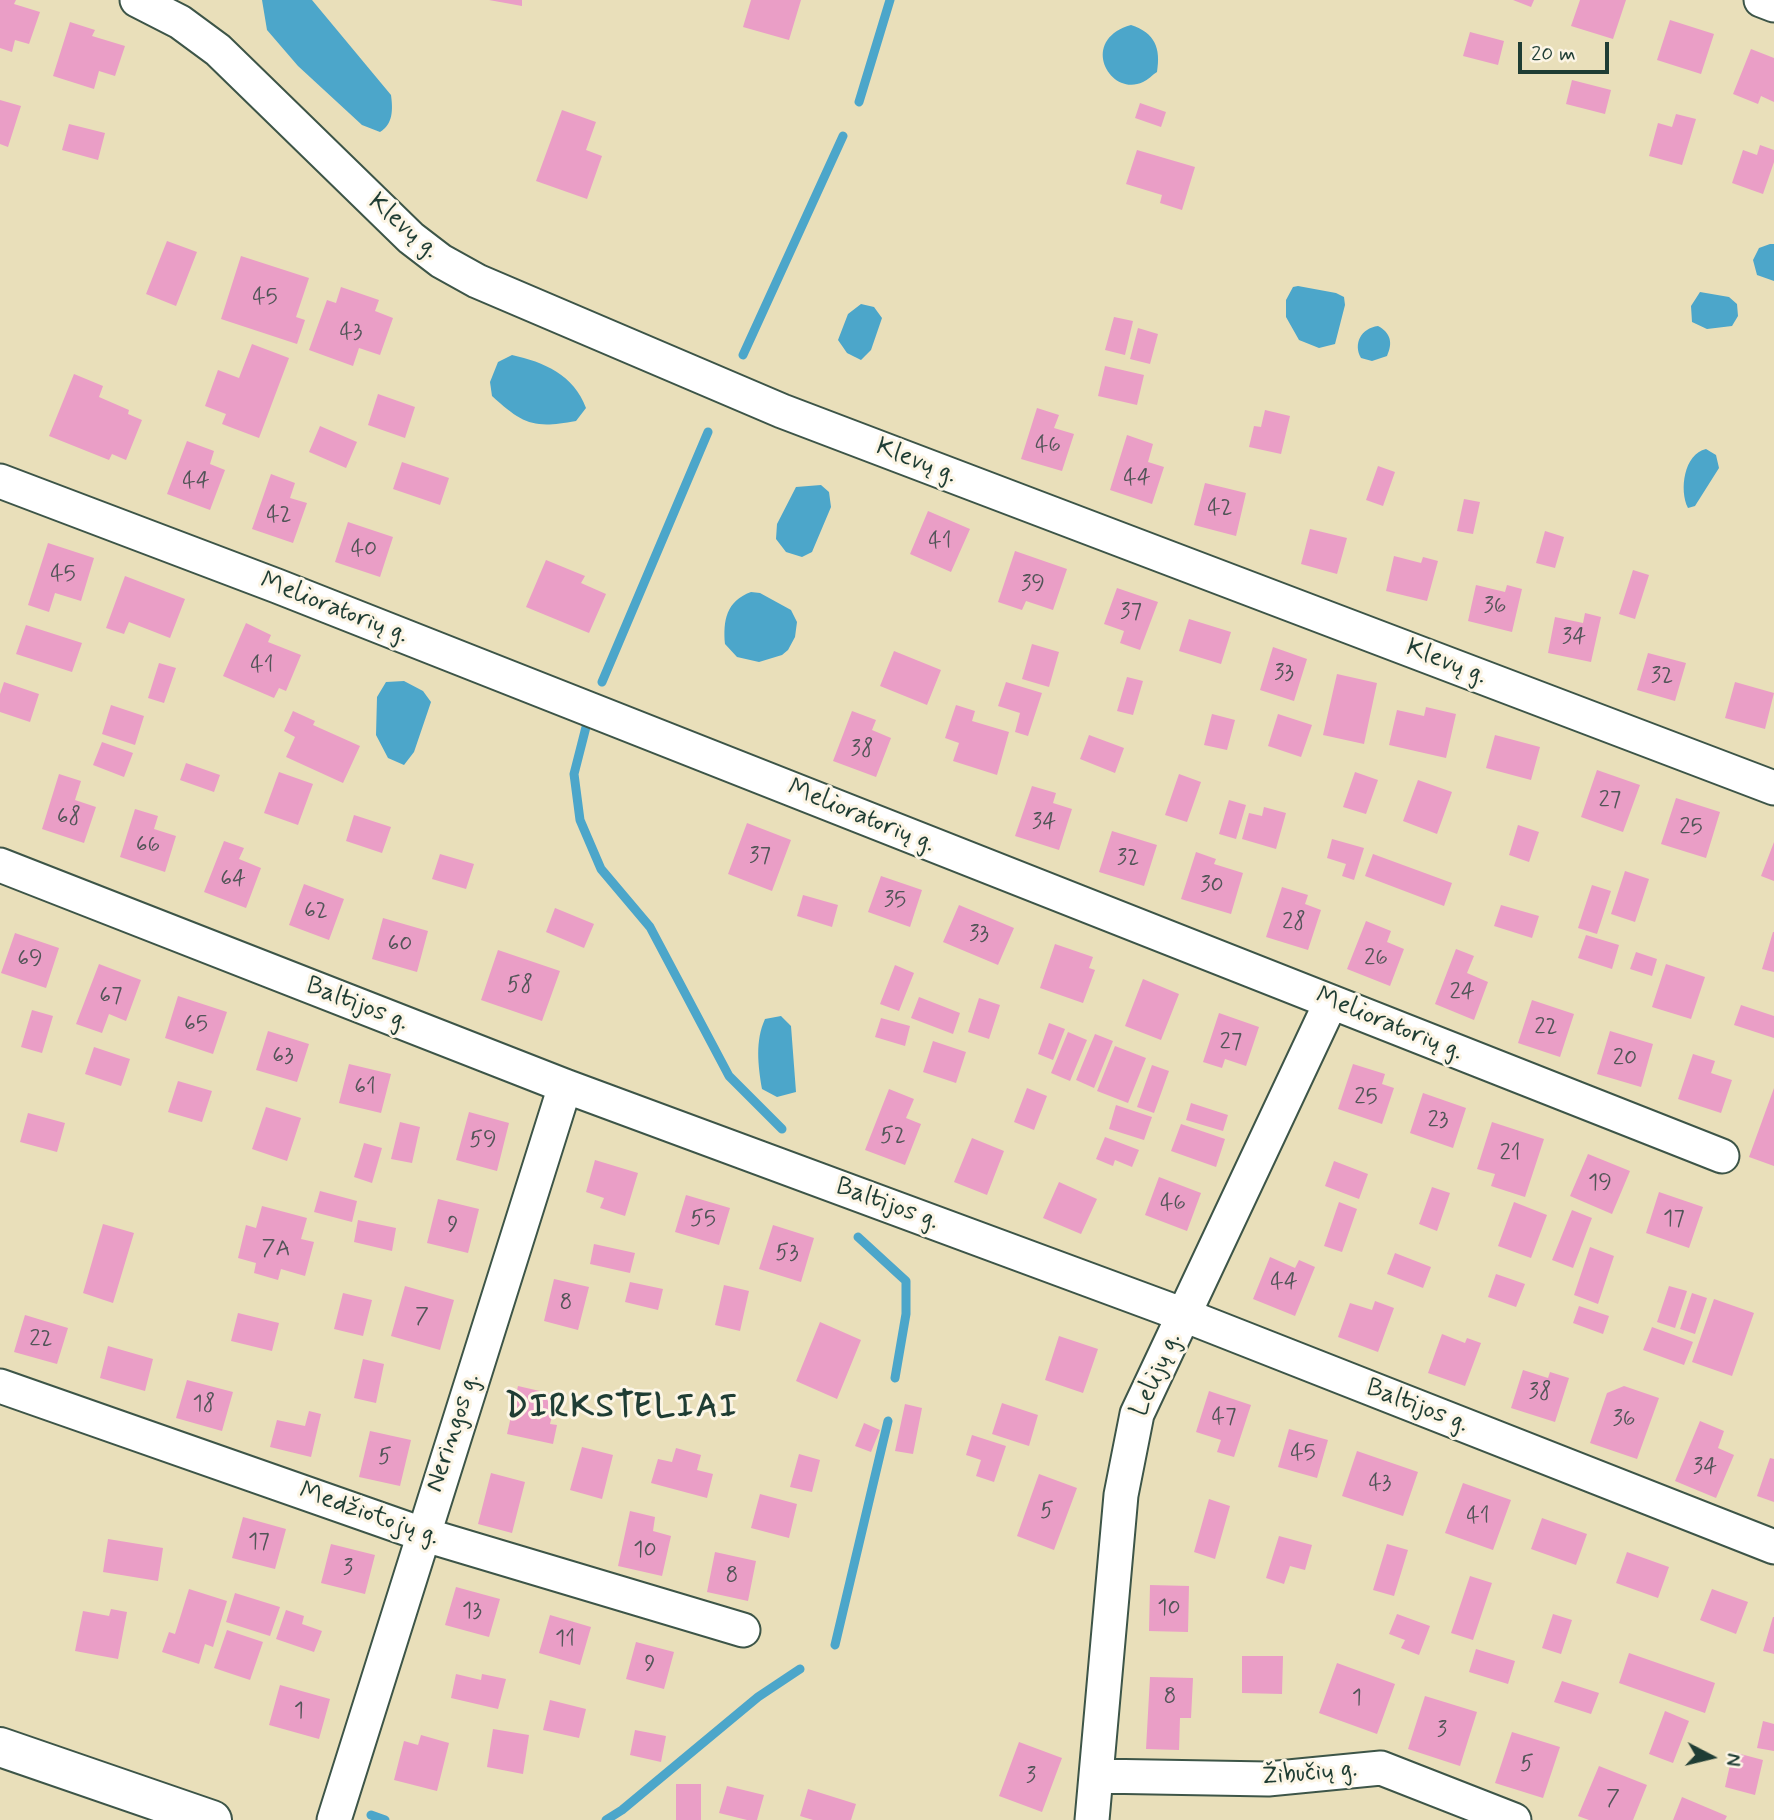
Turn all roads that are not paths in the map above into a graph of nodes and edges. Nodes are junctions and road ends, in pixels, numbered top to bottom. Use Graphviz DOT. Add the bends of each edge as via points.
graph roads {
  1 [pos="137,0"];
  2 [pos="1761,0"];
  3 [pos="1774,5"];
  4 [pos="0,481"];
  5 [pos="1774,788"];
  6 [pos="2,870"];
  7 [pos="1331,1002"];
  8 [pos="565,1086"];
  9 [pos="1722,1156"];
  10 [pos="1184,1315"];
  11 [pos="0,1386"];
  12 [pos="422,1534"];
  13 [pos="1774,1547"];
  14 [pos="743,1630"];
  15 [pos="0,1747"];
  16 [pos="1096,1776"];
  17 [pos="212,1820"];
  18 [pos="334,1820"];
  19 [pos="1092,1820"];
  20 [pos="1514,1820"];
  1 -- 5 [label="street, Klevų g." via="180,22 218,50 411,238 477,281 782,411"];
  2 -- 3 [label="street"];
  4 -- 7 [label="street, Melioratorių g."];
  6 -- 8 [label="street, Baltijos g."];
  7 -- 9 [label="street, Melioratorių g."];
  7 -- 10 [label="street, Lelijų g."];
  8 -- 10 [label="street, Baltijos g."];
  8 -- 12 [label="street, Neringos g."];
  10 -- 13 [label="street, Baltijos g."];
  10 -- 16 [label="street, Lelijų g." via="1137,1414 1121,1495"];
  11 -- 12 [label="street, Medžiotojų g."];
  12 -- 14 [label="street, Medžiotojų g."];
  12 -- 18 [label="street, Neringos g."];
  15 -- 17 [label="main road"];
  16 -- 19 [label="street, Lelijų g."];
  16 -- 20 [label="street, Žibučių g." via="1268,1779 1381,1768"];
}
